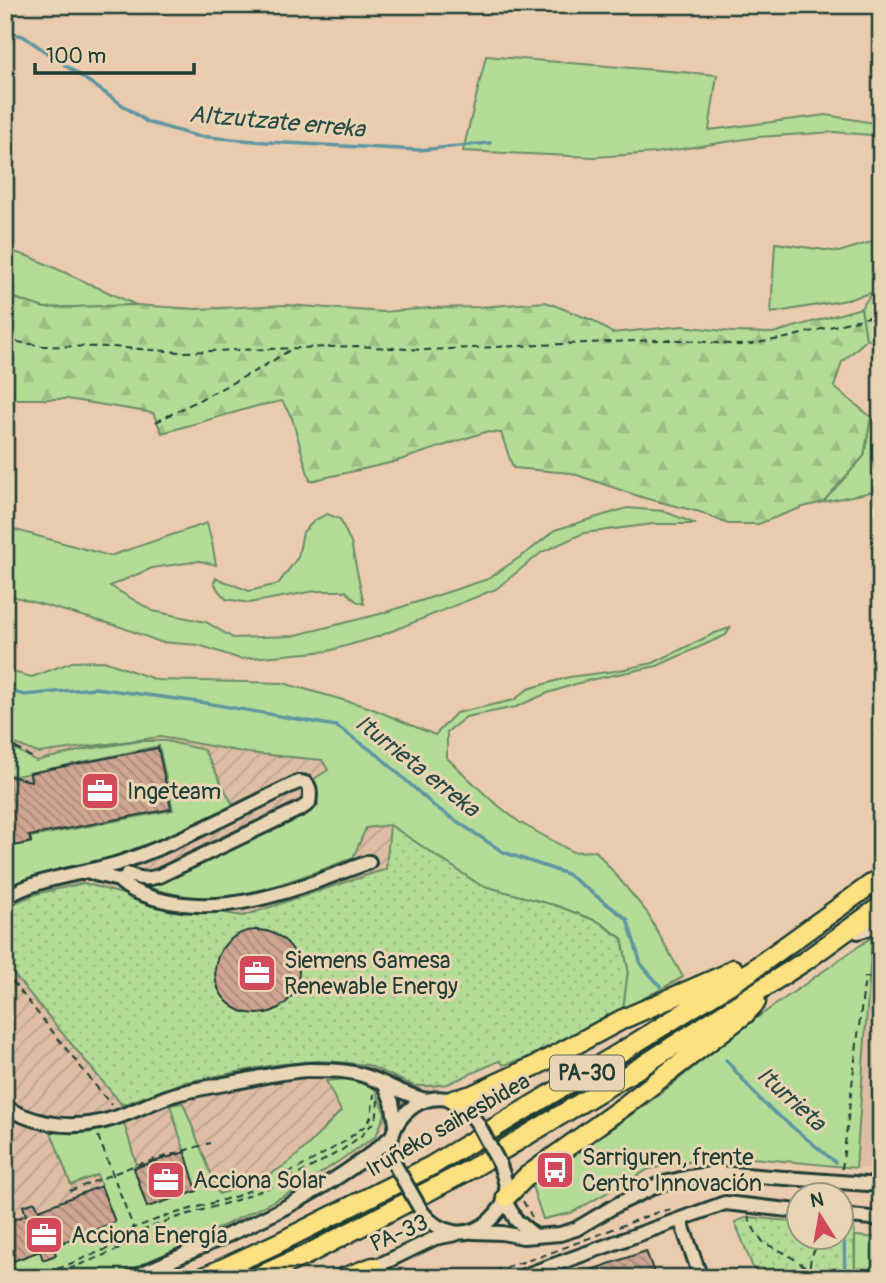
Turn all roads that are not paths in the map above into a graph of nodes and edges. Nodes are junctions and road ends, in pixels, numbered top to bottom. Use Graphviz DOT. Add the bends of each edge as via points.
graph roads {
  1 [pos="369,862"];
  2 [pos="881,868"];
  3 [pos="89,870"];
  4 [pos="124,871"];
  5 [pos="881,877"];
  6 [pos="5,898"];
  7 [pos="881,906"];
  8 [pos="881,916"];
  9 [pos="881,925"];
  10 [pos="858,932"];
  11 [pos="756,1002"];
  12 [pos="380,1090"];
  13 [pos="427,1100"];
  14 [pos="453,1100"];
  15 [pos="5,1107"];
  16 [pos="553,1120"];
  17 [pos="394,1130"];
  18 [pos="881,1185"];
  19 [pos="510,1198"];
  20 [pos="784,1209"];
  21 [pos="678,1214"];
  22 [pos="854,1216"];
  23 [pos="881,1219"];
  24 [pos="474,1232"];
  25 [pos="459,1233"];
  26 [pos="534,1235"];
  27 [pos="278,1243"];
  28 [pos="365,1272"];
  29 [pos="131,1278"];
  30 [pos="191,1278"];
  31 [pos="202,1278"];
  32 [pos="255,1278"];
  33 [pos="343,1278"];
  34 [pos="518,1278"];
  35 [pos="701,1278"];
  1 -- 4 [label="street" via="253,901 205,905 148,897 122,884"];
  2 -- 14 [label="highway" via="724,975 623,1019 472,1096"];
  3 -- 4 [label="street"];
  3 -- 4 [label="street" via="95,874"];
  3 -- 6 [label="street"];
  4 -- 4 [label="street" via="298,782 309,786 309,803 302,808 159,876 139,879"];
  5 -- 27 [label="highway, Iruñeko saihesbidea / PA-30" via="748,973 621,1052 431,1166"];
  7 -- 16 [label="highway, Iruñeko saihesbidea / PA-30" via="805,961"];
  8 -- 10 [label="highway"];
  9 -- 10 [label="street"];
  10 -- 11 [label="highway"];
  11 -- 16 [label="highway" via="643,1073"];
  11 -- 19 [label="highway" via="661,1079 527,1176"];
  12 -- 13 [label="street" via="396,1088"];
  12 -- 15 [label="street" via="368,1076 327,1070 281,1073 245,1086 176,1094 110,1120 82,1125 54,1125"];
  12 -- 17 [label="street" via="392,1102"];
  13 -- 14 [label="street"];
  13 -- 17 [label="street" via="405,1112"];
  14 -- 19 [label="street, bridge" via="478,1124 500,1165"];
  16 -- 32 [label="highway, Iruñeko saihesbidea / PA-30" via="471,1169"];
  17 -- 25 [label="street, bridge" via="391,1148 395,1164 422,1212 435,1225"];
  17 -- 29 [label="street" via="344,1173 282,1209"];
  18 -- 26 [label="street" via="709,1174 660,1184 576,1229"];
  19 -- 24 [label="street"];
  19 -- 26 [label="street" via="516,1220"];
  20 -- 21 [label="street" via="725,1203"];
  21 -- 34 [label="street"];
  21 -- 35 [label="street"];
  22 -- 23 [label="street"];
  24 -- 25 [label="street"];
  24 -- 26 [label="street"];
  25 -- 28 [label="street, PA-33" via="435,1238"];
  27 -- 30 [label="highway"];
  27 -- 31 [label="highway, Iruñeko saihesbidea / PA-30"];
  28 -- 33 [label="highway"];
}
